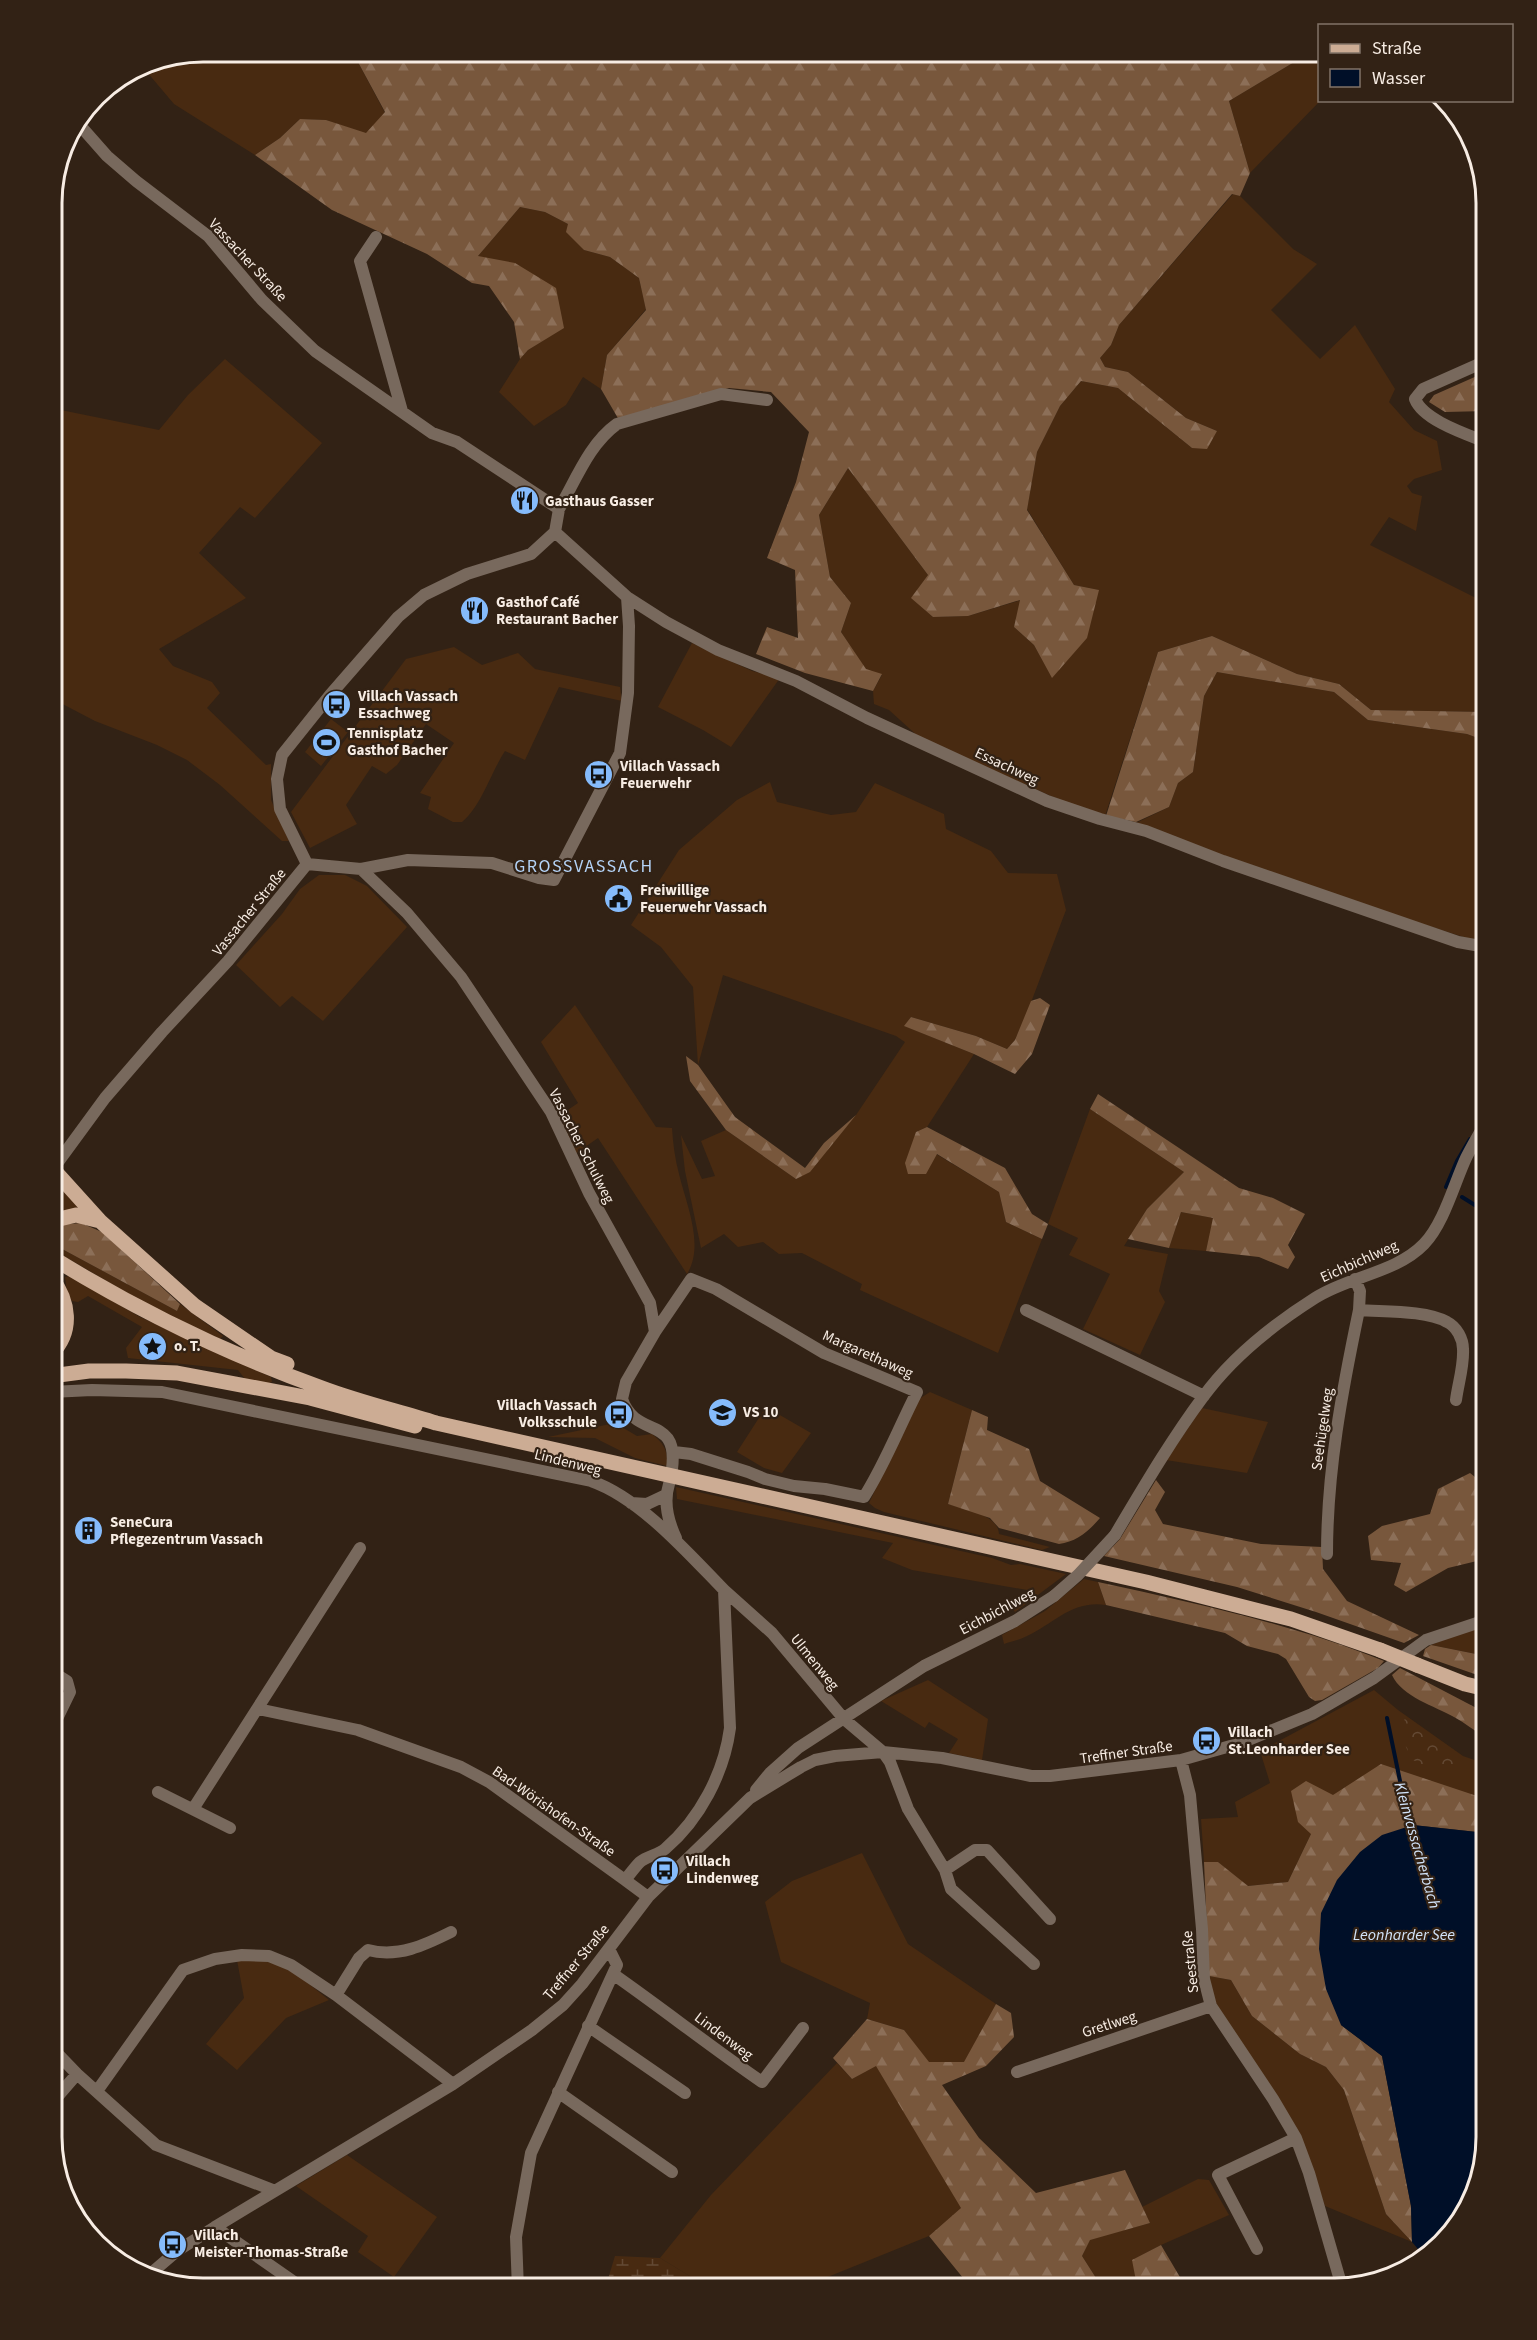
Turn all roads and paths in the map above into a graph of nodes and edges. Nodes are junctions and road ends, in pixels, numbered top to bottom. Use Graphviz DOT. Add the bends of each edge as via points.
graph roads {
  1 [pos="83,128"];
  2 [pos="376,237"];
  3 [pos="1476,365"];
  4 [pos="767,400"];
  5 [pos="402,411"];
  6 [pos="1476,438"];
  7 [pos="559,509"];
  8 [pos="555,532"];
  9 [pos="627,597"];
  10 [pos="307,864"];
  11 [pos="360,869"];
  12 [pos="1476,945"];
  13 [pos="1476,1140"];
  14 [pos="62,1155"];
  15 [pos="62,1179"];
  16 [pos="62,1218"];
  17 [pos="100,1221"];
  18 [pos="62,1263"];
  19 [pos="1355,1279"];
  20 [pos="62,1295"];
  21 [pos="1026,1310"];
  22 [pos="1359,1310"];
  23 [pos="655,1332"];
  24 [pos="62,1338"];
  25 [pos="62,1375"];
  26 [pos="324,1389"];
  27 [pos="62,1391"];
  28 [pos="1204,1396"];
  29 [pos="1455,1400"];
  30 [pos="435,1423"];
  31 [pos="674,1452"];
  32 [pos="672,1469"];
  33 [pos="631,1503"];
  34 [pos="677,1542"];
  35 [pos="360,1548"];
  36 [pos="1327,1554"];
  37 [pos="724,1590"];
  38 [pos="1476,1623"];
  39 [pos="62,1678"];
  40 [pos="1476,1687"];
  41 [pos="62,1708"];
  42 [pos="258,1709"];
  43 [pos="844,1719"];
  44 [pos="883,1752"];
  45 [pos="1181,1760"];
  46 [pos="158,1792"];
  47 [pos="750,1798"];
  48 [pos="193,1809"];
  49 [pos="230,1828"];
  50 [pos="945,1870"];
  51 [pos="625,1880"];
  52 [pos="648,1897"];
  53 [pos="1050,1919"];
  54 [pos="452,1932"];
  55 [pos="609,1949"];
  56 [pos="1034,1964"];
  57 [pos="613,1974"];
  58 [pos="336,1995"];
  59 [pos="1211,2006"];
  60 [pos="588,2026"];
  61 [pos="803,2028"];
  62 [pos="62,2058"];
  63 [pos="1017,2072"];
  64 [pos="77,2074"];
  65 [pos="453,2084"];
  66 [pos="62,2091"];
  67 [pos="97,2091"];
  68 [pos="558,2092"];
  69 [pos="685,2093"];
  70 [pos="1296,2138"];
  71 [pos="672,2172"];
  72 [pos="273,2190"];
  73 [pos="215,2227"];
  74 [pos="1257,2249"];
  75 [pos="155,2270"];
  76 [pos="288,2278"];
  77 [pos="518,2278"];
  78 [pos="1339,2278"];
  1 -- 5 [label="street, Vassacher Straße" via="107,156 208,236 262,300 315,351"];
  2 -- 5 [label="street" via="360,261"];
  3 -- 6 [label="street" via="1423,389 1415,399 1417,405 1441,423"];
  4 -- 7 [label="street" via="721,394 616,424 594,446"];
  5 -- 7 [label="street, Vassacher Straße" via="432,433 458,442"];
  7 -- 8 [label="street"];
  8 -- 9 [label="street, Essachweg"];
  8 -- 10 [label="street, Vassacher Straße" via="531,555 467,574 424,595 398,617 282,755 277,779 280,809"];
  9 -- 11 [label="street" via="628,693 620,753 554,880 492,863 408,860"];
  9 -- 12 [label="street, Essachweg" via="718,650 796,681 1047,801 1146,831 1223,861"];
  10 -- 11 [label="street"];
  10 -- 14 [label="street, Vassacher Straße" via="228,961 105,1098"];
  11 -- 23 [label="street, Vassacher Schulweg" via="407,913 460,977 552,1113 589,1193 650,1303"];
  13 -- 19 [label="street, Eichbichlweg" via="1432,1234 1423,1245 1404,1260"];
  15 -- 17 [label="main road"];
  16 -- 17 [label="main road" via="76,1215"];
  17 -- 26 [label="main road" via="195,1306 272,1358 308,1373"];
  18 -- 26 [label="main road" via="177,1328"];
  19 -- 22 [label="street, Seehügelweg"];
  19 -- 28 [label="street, Eichbichlweg" via="1316,1297 1280,1322 1245,1351"];
  20 -- 24 [label="main road" via="67,1317"];
  21 -- 28 [label="street"];
  22 -- 29 [label="street" via="1427,1316 1455,1328 1463,1349"];
  22 -- 36 [label="street, Seehügelweg" via="1332,1455"];
  23 -- 31 [label="street" via="626,1382 622,1399 631,1415 665,1434"];
  23 -- 31 [label="street, Margarethaweg" via="692,1278 824,1353 917,1392 864,1497 794,1486"];
  25 -- 30 [label="main road" via="126,1371 177,1373 310,1398 412,1426"];
  26 -- 30 [label="main road"];
  27 -- 33 [label="street, Lindenweg" via="162,1392 218,1402 591,1481 614,1490"];
  28 -- 43 [label="street, Eichbichlweg, bridge" via="1115,1535 1084,1570 1054,1596 1014,1621 924,1666"];
  30 -- 40 [label="main road, bridge" via="1157,1585 1291,1619"];
  31 -- 32 [label="street"];
  33 -- 34 [label="street, Lindenweg"];
  33 -- 34 [label="street" via="647,1504 668,1489 670,1527"];
  34 -- 37 [label="street, Lindenweg"];
  35 -- 42 [label="street"];
  37 -- 43 [label="street, Ulmenweg" via="772,1633"];
  37 -- 51 [label="street" via="730,1728 720,1771 682,1832 662,1851 641,1861"];
  38 -- 45 [label="street, Treffner Straße" via="1426,1640 1374,1678 1312,1714 1241,1743"];
  39 -- 41 [label="street" via="70,1692"];
  42 -- 48 [label="street"];
  42 -- 51 [label="street, Bad-Wörishofen-Straße" via="358,1730 460,1767 489,1782"];
  43 -- 44 [label="street, Ulmenweg"];
  43 -- 47 [label="street, Eichbichlweg" via="798,1748"];
  44 -- 45 [label="street, Treffner Straße" via="942,1758 1031,1776"];
  44 -- 47 [label="street, Treffner Straße" via="815,1760"];
  44 -- 50 [label="street" via="916,1824"];
  45 -- 59 [label="street, Seestraße" via="1190,1794 1204,1979"];
  46 -- 48 [label="street"];
  47 -- 52 [label="street, Treffner Straße"];
  48 -- 49 [label="street"];
  50 -- 53 [label="street" via="975,1850 987,1850"];
  50 -- 56 [label="street" via="951,1888"];
  51 -- 52 [label="street"];
  52 -- 55 [label="street, Treffner Straße"];
  54 -- 58 [label="street" via="403,1952 368,1950"];
  55 -- 57 [label="street" via="617,1965"];
  55 -- 65 [label="street, Treffner Straße" via="563,2005"];
  57 -- 60 [label="street"];
  57 -- 61 [label="street, Lindenweg" via="762,2082"];
  58 -- 65 [label="street"];
  58 -- 67 [label="street" via="291,1965 269,1956 215,1959 183,1970"];
  59 -- 63 [label="street, Gretlweg"];
  59 -- 70 [label="street, Seestraße"];
  60 -- 68 [label="street"];
  60 -- 69 [label="street"];
  62 -- 64 [label="street"];
  64 -- 66 [label="street"];
  64 -- 67 [label="street"];
  65 -- 72 [label="street, Treffner Straße"];
  67 -- 72 [label="street" via="156,2145"];
  68 -- 71 [label="street"];
  68 -- 77 [label="street" via="531,2153 516,2237"];
  70 -- 74 [label="street" via="1218,2175"];
  70 -- 78 [label="street, Seestraße"];
  72 -- 73 [label="street, Treffner Straße"];
  73 -- 75 [label="street, Treffner Straße"];
  73 -- 76 [label="street"];
}
